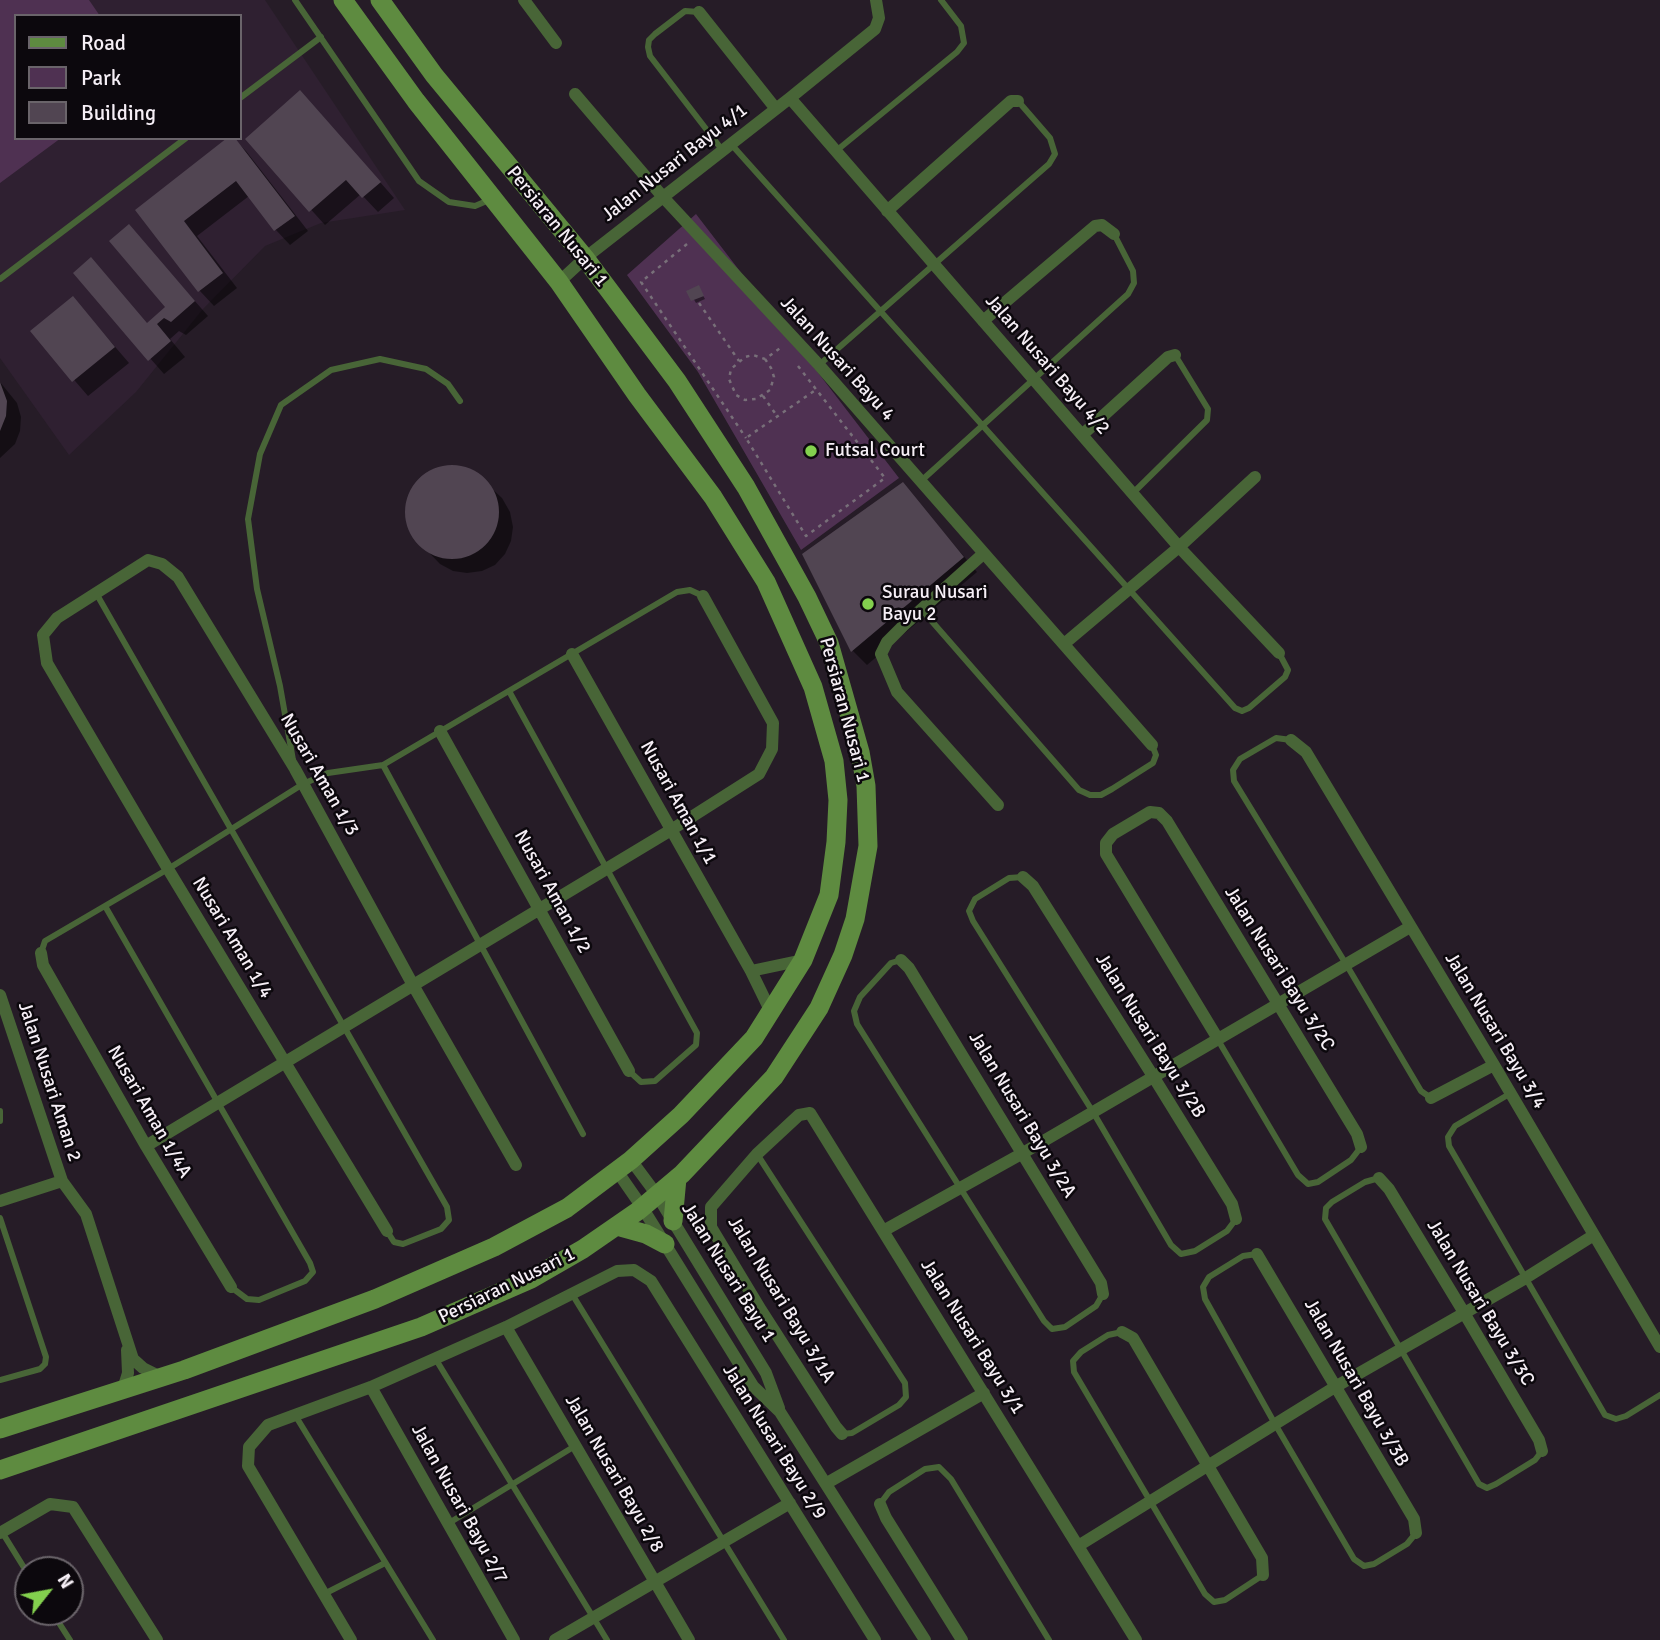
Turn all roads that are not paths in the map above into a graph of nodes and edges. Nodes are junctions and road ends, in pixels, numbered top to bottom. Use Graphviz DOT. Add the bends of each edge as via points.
graph roads {
  1 [pos="295,0"];
  2 [pos="343,0"];
  3 [pos="380,0"];
  4 [pos="524,0"];
  5 [pos="876,0"];
  6 [pos="941,0"];
  7 [pos="699,12"];
  8 [pos="321,37"];
  9 [pos="556,43"];
  10 [pos="575,94"];
  11 [pos="242,96"];
  12 [pos="790,98"];
  13 [pos="1018,101"];
  14 [pos="776,109"];
  15 [pos="183,140"];
  16 [pos="727,147"];
  17 [pos="836,151"];
  18 [pos="663,197"];
  19 [pos="494,198"];
  20 [pos="887,211"];
  21 [pos="1114,234"];
  22 [pos="584,258"];
  23 [pos="934,264"];
  24 [pos="0,279"];
  25 [pos="559,282"];
  26 [pos="880,312"];
  27 [pos="984,321"];
  28 [pos="1175,355"];
  29 [pos="819,365"];
  30 [pos="1034,379"];
  31 [pos="460,401"];
  32 [pos="982,426"];
  33 [pos="1082,435"];
  34 [pos="1255,477"];
  35 [pos="920,482"];
  36 [pos="1133,493"];
  37 [pos="1179,547"];
  38 [pos="983,554"];
  39 [pos="1128,591"];
  40 [pos="96,593"];
  41 [pos="703,596"];
  42 [pos="922,610"];
  43 [pos="1064,644"];
  44 [pos="1279,653"];
  45 [pos="572,654"];
  46 [pos="47,663"];
  47 [pos="509,691"];
  48 [pos="440,732"];
  49 [pos="1291,740"];
  50 [pos="1152,746"];
  51 [pos="383,765"];
  52 [pos="295,769"];
  53 [pos="303,784"];
  54 [pos="998,806"];
  55 [pos="231,829"];
  56 [pos="671,830"];
  57 [pos="168,869"];
  58 [pos="606,869"];
  59 [pos="1023,877"];
  60 [pos="105,906"];
  61 [pos="540,909"];
  62 [pos="1410,927"];
  63 [pos="480,944"];
  64 [pos="41,953"];
  65 [pos="803,960"];
  66 [pos="901,960"];
  67 [pos="1346,964"];
  68 [pos="751,971"];
  69 [pos="413,985"];
  70 [pos="0,995"];
  71 [pos="1278,1004"];
  72 [pos="771,1012"];
  73 [pos="344,1026"];
  74 [pos="1218,1039"];
  75 [pos="284,1062"];
  76 [pos="1494,1065"];
  77 [pos="629,1071"];
  78 [pos="1153,1076"];
  79 [pos="1511,1093"];
  80 [pos="1431,1098"];
  81 [pos="218,1102"];
  82 [pos="0,1111"];
  83 [pos="1093,1112"];
  84 [pos="0,1121"];
  85 [pos="583,1134"];
  86 [pos="146,1146"];
  87 [pos="1360,1147"];
  88 [pos="1023,1153"];
  89 [pos="757,1154"];
  90 [pos="516,1165"];
  91 [pos="624,1166"];
  92 [pos="677,1178"];
  93 [pos="1379,1178"];
  94 [pos="62,1181"];
  95 [pos="961,1187"];
  96 [pos="0,1201"];
  97 [pos="649,1201"];
  98 [pos="0,1218"];
  99 [pos="1236,1219"];
  100 [pos="673,1221"];
  101 [pos="617,1226"];
  102 [pos="387,1231"];
  103 [pos="884,1231"];
  104 [pos="1594,1236"];
  105 [pos="665,1244"];
  106 [pos="1257,1254"];
  107 [pos="1524,1279"];
  108 [pos="231,1287"];
  109 [pos="572,1294"];
  110 [pos="1103,1294"];
  111 [pos="1463,1311"];
  112 [pos="506,1327"];
  113 [pos="1122,1332"];
  114 [pos="127,1336"];
  115 [pos="1401,1347"];
  116 [pos="1660,1347"];
  117 [pos="435,1359"];
  118 [pos="162,1377"];
  119 [pos="0,1380"];
  120 [pos="371,1387"];
  121 [pos="1335,1387"];
  122 [pos="123,1389"];
  123 [pos="984,1393"];
  124 [pos="1660,1395"];
  125 [pos="780,1412"];
  126 [pos="295,1415"];
  127 [pos="1275,1424"];
  128 [pos="0,1429"];
  129 [pos="842,1434"];
  130 [pos="575,1446"];
  131 [pos="1542,1451"];
  132 [pos="1206,1465"];
  133 [pos="0,1470"];
  134 [pos="827,1483"];
  135 [pos="513,1485"];
  136 [pos="1150,1501"];
  137 [pos="790,1503"];
  138 [pos="880,1504"];
  139 [pos="447,1524"];
  140 [pos="1,1533"];
  141 [pos="1416,1533"];
  142 [pos="723,1542"];
  143 [pos="1077,1546"];
  144 [pos="16,1556"];
  145 [pos="385,1563"];
  146 [pos="1263,1575"];
  147 [pos="654,1581"];
  148 [pos="324,1594"];
  149 [pos="594,1617"];
  150 [pos="156,1639"];
  151 [pos="351,1640"];
  152 [pos="433,1640"];
  153 [pos="514,1640"];
  154 [pos="555,1640"];
  155 [pos="607,1640"];
  156 [pos="689,1640"];
  157 [pos="784,1640"];
  158 [pos="875,1640"];
  159 [pos="925,1640"];
  160 [pos="962,1640"];
  161 [pos="1049,1640"];
  162 [pos="1136,1640"];
  1 -- 8 [label="lane"];
  2 -- 19 [label="main road, Persiaran Nusari 1" via="416,102"];
  3 -- 22 [label="main road, Persiaran Nusari 1" via="434,75"];
  4 -- 9 [label="street"];
  5 -- 12 [label="street, Jalan Nusari Bayu 4/1" via="879,18 875,29"];
  6 -- 17 [label="lane" via="961,26 964,43"];
  7 -- 14 [label="street"];
  7 -- 16 [label="lane" via="685,11 655,34 648,47 650,56"];
  8 -- 11 [label="lane"];
  8 -- 19 [label="lane" via="419,181 449,202 475,206"];
  10 -- 18 [label="street, Jalan Nusari Bayu 4"];
  12 -- 14 [label="street, Jalan Nusari Bayu 4/1"];
  12 -- 17 [label="street, Jalan Nusari Bayu 4/2"];
  13 -- 20 [label="street" via="1011,101"];
  13 -- 23 [label="lane" via="1050,138 1055,154"];
  14 -- 16 [label="street, Jalan Nusari Bayu 4/1"];
  15 -- 24 [label="lane"];
  16 -- 18 [label="street, Jalan Nusari Bayu 4/1"];
  16 -- 26 [label="lane"];
  17 -- 20 [label="street, Jalan Nusari Bayu 4/2"];
  18 -- 22 [label="street, Jalan Nusari Bayu 4/1"];
  18 -- 29 [label="street, Jalan Nusari Bayu 4"];
  19 -- 25 [label="main road, Persiaran Nusari 1"];
  20 -- 23 [label="street, Jalan Nusari Bayu 4/2"];
  21 -- 27 [label="street" via="1102,225 1095,226"];
  21 -- 30 [label="lane" via="1133,271 1128,294"];
  22 -- 25 [label="street, Jalan Nusari Bayu 4/1"];
  22 -- 92 [label="main road, Persiaran Nusari 1" via="684,391 746,487 807,597 829,643 866,786 868,846 855,919 819,1008 774,1077"];
  23 -- 26 [label="lane"];
  23 -- 27 [label="street, Jalan Nusari Bayu 4/2"];
  25 -- 65 [label="main road, Persiaran Nusari 1" via="713,497 766,582 813,687 834,761 838,800 829,895"];
  26 -- 29 [label="lane"];
  26 -- 32 [label="lane"];
  27 -- 30 [label="street, Jalan Nusari Bayu 4/2"];
  28 -- 33 [label="street"];
  28 -- 36 [label="lane" via="1208,409 1207,420"];
  29 -- 35 [label="street, Jalan Nusari Bayu 4"];
  30 -- 32 [label="lane"];
  30 -- 33 [label="street, Jalan Nusari Bayu 4/2"];
  31 -- 52 [label="lane" via="448,384 426,369 380,359 331,370 281,405 260,454 248,519 257,589"];
  32 -- 35 [label="lane"];
  32 -- 39 [label="lane"];
  33 -- 36 [label="street, Jalan Nusari Bayu 4/2"];
  34 -- 37 [label="street"];
  35 -- 38 [label="street, Jalan Nusari Bayu 4"];
  36 -- 37 [label="street, Jalan Nusari Bayu 4/2"];
  37 -- 39 [label="street"];
  37 -- 44 [label="street, Jalan Nusari Bayu 4/2"];
  38 -- 42 [label="street"];
  38 -- 43 [label="street, Jalan Nusari Bayu 4"];
  39 -- 43 [label="street"];
  39 -- 44 [label="lane" via="1234,708 1249,708 1285,677 1288,670"];
  40 -- 46 [label="street, Nusari Aman 1/3" via="57,618 43,635"];
  40 -- 52 [label="street, Nusari Aman 1/3" via="148,560 178,577"];
  40 -- 55 [label="lane"];
  41 -- 45 [label="lane" via="690,590 677,592"];
  41 -- 56 [label="street" via="773,723 772,749 759,775"];
  42 -- 50 [label="lane" via="1079,790 1101,795 1112,789 1153,764"];
  42 -- 54 [label="street" via="887,642 881,654 888,674 897,692"];
  43 -- 50 [label="street, Jalan Nusari Bayu 4"];
  45 -- 47 [label="lane"];
  45 -- 56 [label="street, Nusari Aman 1/1"];
  46 -- 57 [label="street, Nusari Aman 1/4"];
  47 -- 48 [label="lane"];
  47 -- 58 [label="lane"];
  48 -- 51 [label="lane"];
  48 -- 61 [label="street, Nusari Aman 1/2"];
  49 -- 62 [label="street, Jalan Nusari Bayu 3/4" via="1306,752"];
  49 -- 67 [label="lane" via="1276,738 1240,759 1233,770 1234,781"];
  51 -- 53 [label="lane" via="328,773"];
  51 -- 63 [label="lane"];
  52 -- 53 [label="street, Nusari Aman 1/3"];
  53 -- 55 [label="lane"];
  53 -- 69 [label="street, Nusari Aman 1/3"];
  55 -- 57 [label="lane"];
  55 -- 73 [label="lane"];
  56 -- 58 [label="street"];
  56 -- 68 [label="street, Nusari Aman 1/1"];
  57 -- 60 [label="lane"];
  57 -- 75 [label="street, Nusari Aman 1/4"];
  58 -- 61 [label="street"];
  58 -- 77 [label="lane" via="697,1033 696,1045 654,1080 640,1082"];
  59 -- 78 [label="street, Jalan Nusari Bayu 3/2B"];
  59 -- 83 [label="lane" via="1009,878 975,899 969,911"];
  60 -- 64 [label="lane" via="45,941"];
  60 -- 81 [label="lane"];
  61 -- 63 [label="street"];
  61 -- 77 [label="street, Nusari Aman 1/2"];
  62 -- 67 [label="street"];
  62 -- 76 [label="street, Jalan Nusari Bayu 3/4"];
  63 -- 69 [label="street"];
  63 -- 85 [label="lane"];
  64 -- 86 [label="street, Nusari Aman 1/4A" via="43,965"];
  65 -- 68 [label="street"];
  65 -- 72 [label="main road, Persiaran Nusari 1"];
  66 -- 88 [label="street, Jalan Nusari Bayu 3/2A"];
  66 -- 95 [label="lane" via="891,963 860,997 854,1011 857,1024"];
  67 -- 71 [label="street"];
  67 -- 80 [label="lane" via="1421,1091"];
  68 -- 72 [label="street, Nusari Aman 1/1"];
  69 -- 73 [label="street"];
  69 -- 90 [label="street, Nusari Aman 1/3"];
  70 -- 94 [label="street, Jalan Nusari Aman 2"];
  71 -- 74 [label="street"];
  71 -- 74 [label="street, Jalan Nusari Bayu 3/2C" via="1167,821 1150,812 1113,834 1106,843 1106,854"];
  71 -- 87 [label="street, Jalan Nusari Bayu 3/2C" via="1357,1134"];
  72 -- 91 [label="main road, Persiaran Nusari 1" via="730,1065"];
  73 -- 75 [label="street"];
  73 -- 102 [label="lane" via="447,1207 449,1220 441,1229 403,1244 394,1242"];
  74 -- 78 [label="street"];
  74 -- 87 [label="lane" via="1298,1175 1308,1184 1351,1160"];
  75 -- 81 [label="street"];
  75 -- 102 [label="street, Nusari Aman 1/4"];
  76 -- 79 [label="street, Jalan Nusari Bayu 3/4"];
  76 -- 80 [label="street"];
  78 -- 83 [label="street"];
  78 -- 99 [label="street, Jalan Nusari Bayu 3/2B" via="1232,1205"];
  79 -- 104 [label="street, Jalan Nusari Bayu 3/4"];
  79 -- 107 [label="lane" via="1455,1126 1448,1137"];
  81 -- 86 [label="street"];
  81 -- 108 [label="lane" via="313,1272 305,1281 259,1300 247,1299"];
  82 -- 84 [label="lane"];
  83 -- 88 [label="street"];
  83 -- 99 [label="lane" via="1171,1245 1181,1254 1206,1245"];
  86 -- 108 [label="street, Nusari Aman 1/4A"];
  88 -- 95 [label="street"];
  88 -- 110 [label="street, Jalan Nusari Bayu 3/2A" via="1101,1283"];
  89 -- 103 [label="street, Jalan Nusari Bayu 3/1" via="799,1115 810,1113"];
  89 -- 129 [label="street, Jalan Nusari Bayu 3/1A" via="711,1207 711,1227"];
  89 -- 129 [label="lane" via="905,1383 906,1397 899,1405 852,1433"];
  91 -- 97 [label="street, Jalan Nusari Bayu 1"];
  91 -- 97 [label="street, Jalan Nusari Bayu 1"];
  91 -- 118 [label="main road, Persiaran Nusari 1" via="567,1208 494,1248 362,1304"];
  92 -- 97 [label="main road, Persiaran Nusari 1"];
  92 -- 100 [label="main road"];
  93 -- 111 [label="street, Jalan Nusari Bayu 3/3C"];
  93 -- 115 [label="lane" via="1332,1202 1325,1219"];
  94 -- 96 [label="street"];
  94 -- 114 [label="street, Jalan Nusari Aman 2" via="86,1214"];
  95 -- 103 [label="street"];
  95 -- 110 [label="lane" via="1052,1329 1065,1327 1096,1306"];
  97 -- 100 [label="street, Jalan Nusari Bayu 1"];
  97 -- 101 [label="main road, Persiaran Nusari 1"];
  97 -- 105 [label="street, Jalan Nusari Bayu 1"];
  98 -- 119 [label="lane" via="46,1357 40,1369"];
  100 -- 125 [label="street, Jalan Nusari Bayu 1" via="766,1373"];
  101 -- 105 [label="main road"];
  101 -- 133 [label="main road, Persiaran Nusari 1" via="531,1279 421,1327"];
  103 -- 123 [label="street, Jalan Nusari Bayu 3/1"];
  104 -- 107 [label="street"];
  104 -- 116 [label="street, Jalan Nusari Bayu 3/4"];
  105 -- 125 [label="street, Jalan Nusari Bayu 1" via="753,1386"];
  106 -- 121 [label="street, Jalan Nusari Bayu 3/3B"];
  106 -- 127 [label="lane" via="1243,1256 1209,1277 1203,1287 1205,1299"];
  107 -- 111 [label="street"];
  107 -- 124 [label="lane" via="1605,1415 1626,1416"];
  109 -- 112 [label="street"];
  109 -- 137 [label="street, Jalan Nusari Bayu 2/9" via="617,1271 634,1270 652,1281"];
  109 -- 142 [label="lane"];
  111 -- 115 [label="street"];
  111 -- 131 [label="street, Jalan Nusari Bayu 3/3C"];
  112 -- 117 [label="street"];
  112 -- 130 [label="street, Jalan Nusari Bayu 2/8"];
  113 -- 132 [label="street" via="1133,1338"];
  113 -- 136 [label="lane" via="1081,1352 1073,1360 1074,1372"];
  114 -- 118 [label="street, Jalan Nusari Aman 2" via="133,1359"];
  114 -- 122 [label="street, Jalan Nusari Aman 2" via="128,1373"];
  115 -- 121 [label="street"];
  115 -- 131 [label="lane" via="1479,1484 1487,1488 1496,1484"];
  117 -- 120 [label="street"];
  117 -- 135 [label="lane"];
  118 -- 122 [label="main road, Persiaran Nusari 1"];
  120 -- 126 [label="street"];
  120 -- 139 [label="street, Jalan Nusari Bayu 2/7"];
  121 -- 127 [label="street"];
  121 -- 141 [label="street, Jalan Nusari Bayu 3/3B" via="1414,1519"];
  122 -- 128 [label="main road, Persiaran Nusari 1"];
  123 -- 134 [label="street"];
  123 -- 143 [label="street, Jalan Nusari Bayu 3/1"];
  125 -- 134 [label="street, Jalan Nusari Bayu 1"];
  126 -- 145 [label="lane"];
  126 -- 148 [label="street" via="268,1425 249,1447 248,1466"];
  127 -- 132 [label="street"];
  127 -- 141 [label="lane" via="1354,1559 1364,1566 1374,1564 1407,1544"];
  130 -- 135 [label="lane"];
  130 -- 147 [label="street, Jalan Nusari Bayu 2/8"];
  132 -- 136 [label="street"];
  132 -- 146 [label="street" via="1262,1558"];
  134 -- 159 [label="street, Jalan Nusari Bayu 1"];
  135 -- 139 [label="lane"];
  135 -- 149 [label="lane"];
  136 -- 143 [label="street"];
  136 -- 146 [label="lane" via="1214,1602 1225,1600"];
  137 -- 142 [label="street"];
  137 -- 158 [label="street, Jalan Nusari Bayu 2/9"];
  138 -- 160 [label="street"];
  138 -- 161 [label="lane" via="889,1492 925,1469 939,1467 951,1479"];
  139 -- 153 [label="street, Jalan Nusari Bayu 2/7"];
  140 -- 144 [label="lane"];
  140 -- 150 [label="street" via="50,1504 73,1507"];
  142 -- 147 [label="street"];
  142 -- 157 [label="lane"];
  143 -- 162 [label="street, Jalan Nusari Bayu 3/1"];
  145 -- 148 [label="lane"];
  145 -- 152 [label="lane"];
  147 -- 149 [label="street"];
  147 -- 156 [label="street, Jalan Nusari Bayu 2/8"];
  148 -- 151 [label="street"];
  149 -- 154 [label="street"];
  149 -- 155 [label="lane"];
}
